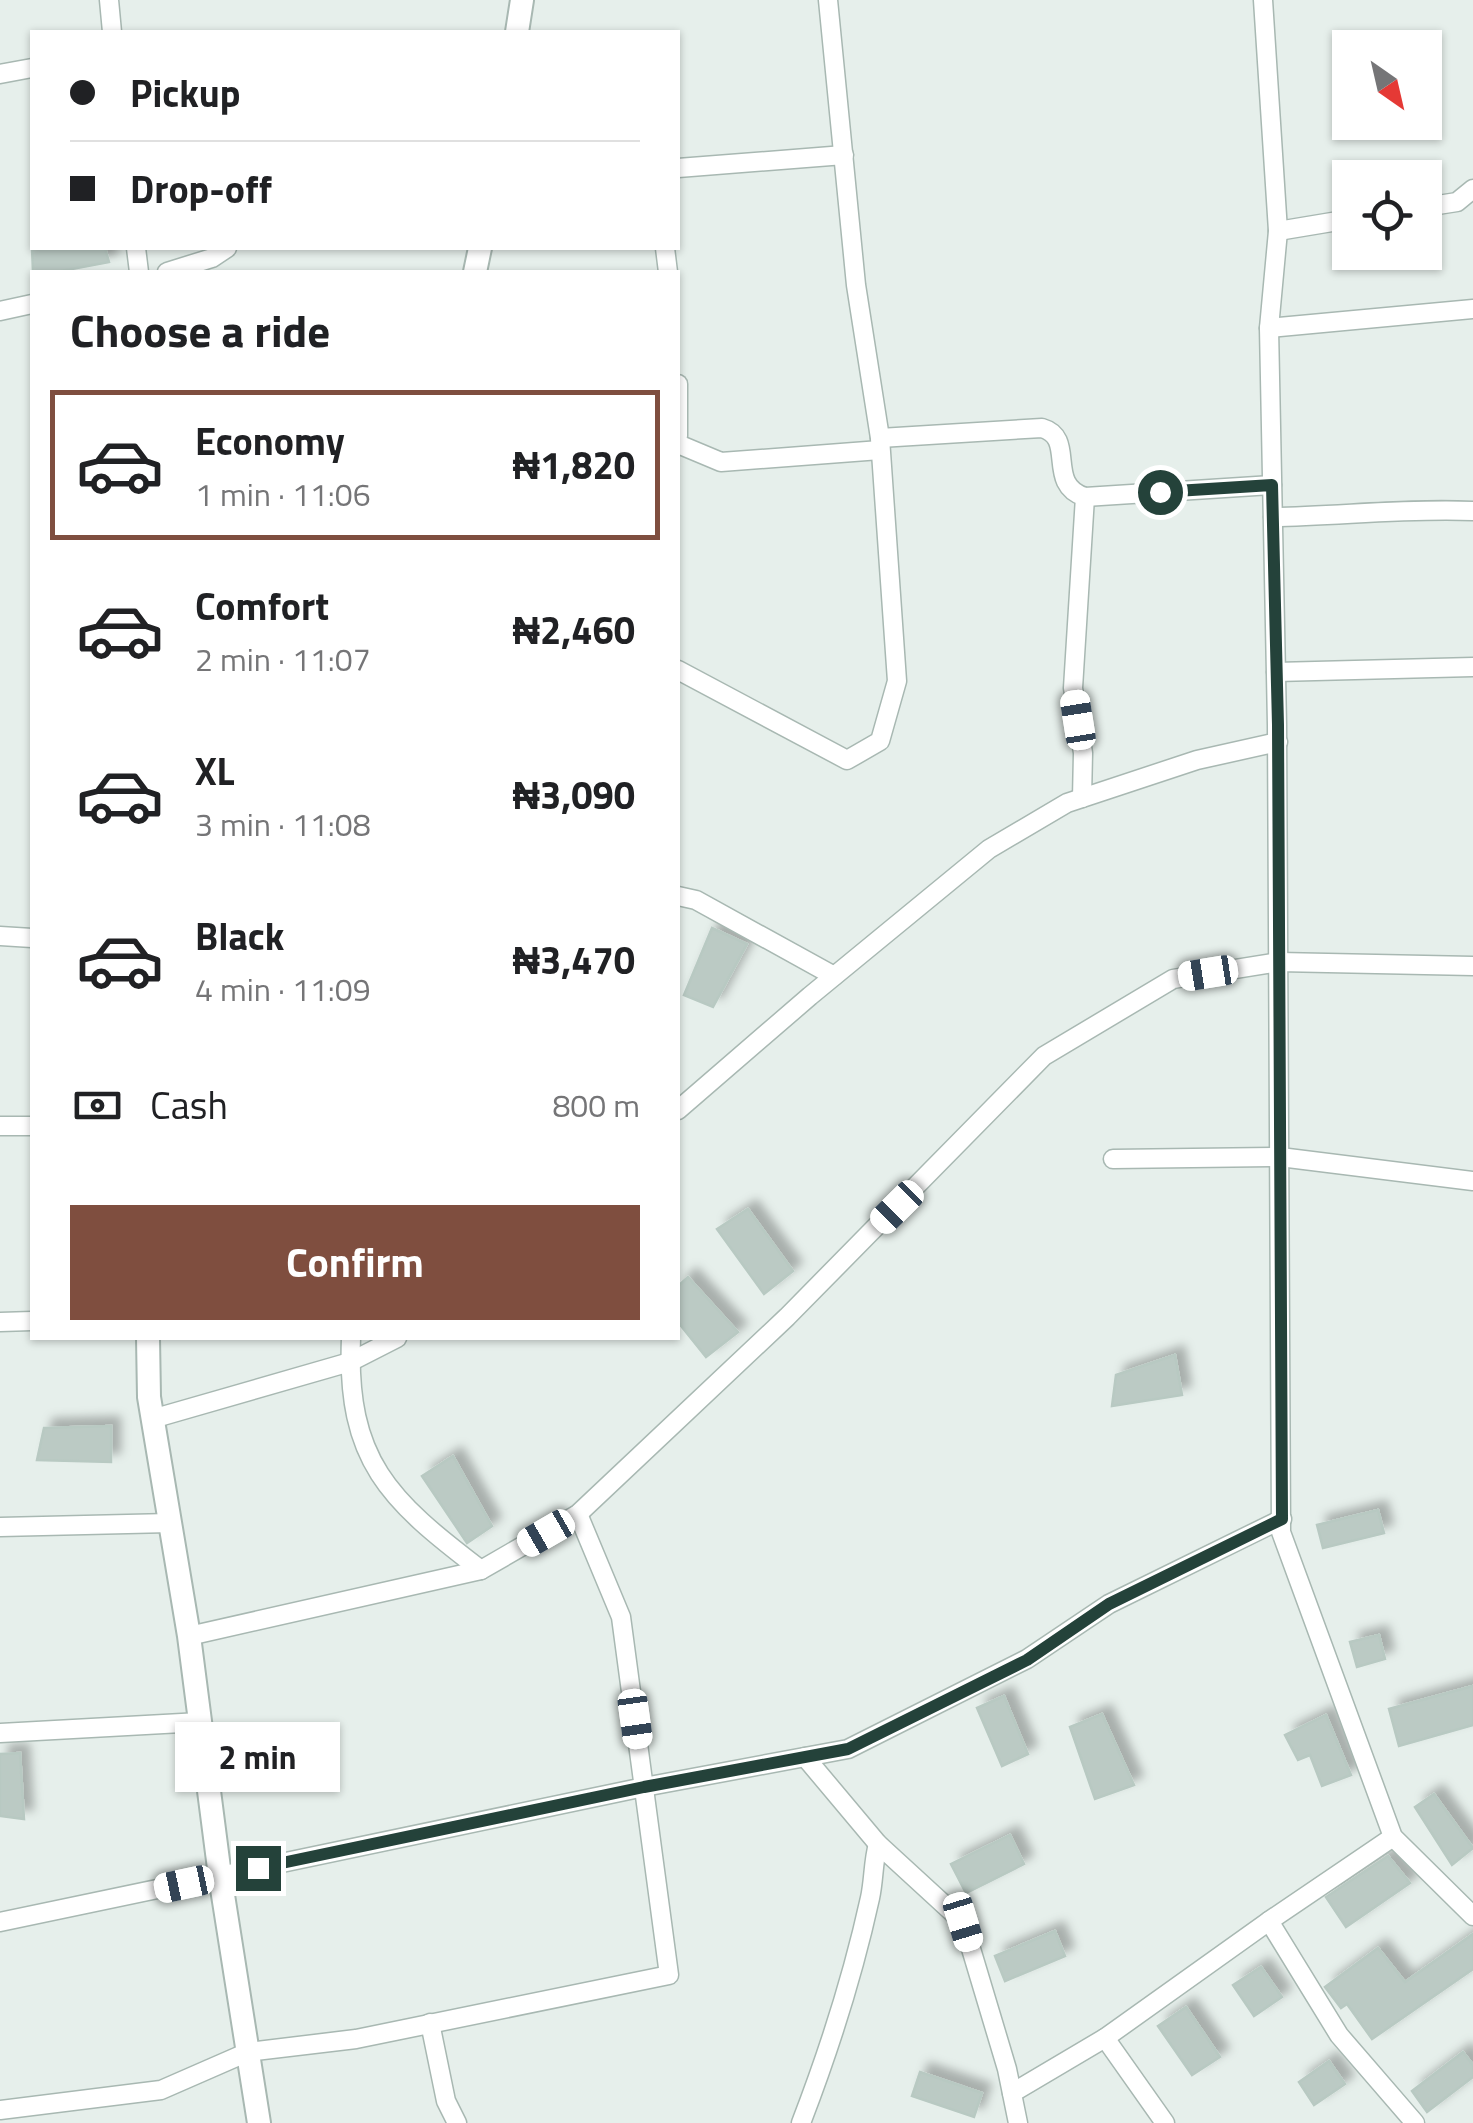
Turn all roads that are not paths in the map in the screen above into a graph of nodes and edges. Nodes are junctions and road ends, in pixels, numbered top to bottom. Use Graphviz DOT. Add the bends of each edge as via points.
graph roads {
  1 [pos="109,0"];
  2 [pos="522,0"];
  3 [pos="828,0"];
  4 [pos="1264,0"];
  5 [pos="112,30"];
  6 [pos="517,30"];
  7 [pos="30,68"];
  8 [pos="0,74"];
  9 [pos="844,155"];
  10 [pos="680,168"];
  11 [pos="1472,192"];
  12 [pos="1442,204"];
  13 [pos="1332,222"];
  14 [pos="1278,231"];
  15 [pos="224,250"];
  16 [pos="173,270"];
  17 [pos="30,304"];
  18 [pos="1473,309"];
  19 [pos="0,311"];
  20 [pos="1268,328"];
  21 [pos="680,441"];
  22 [pos="880,444"];
  23 [pos="1272,485"];
  24 [pos="1085,497"];
  25 [pos="1473,511"];
  26 [pos="1273,517"];
  27 [pos="1473,666"];
  28 [pos="680,671"];
  29 [pos="1276,672"];
  30 [pos="1278,742"];
  31 [pos="1082,798"];
  32 [pos="680,896"];
  33 [pos="0,936"];
  34 [pos="30,938"];
  35 [pos="1278,962"];
  36 [pos="1473,966"];
  37 [pos="834,976"];
  38 [pos="680,1108"];
  39 [pos="0,1126"];
  40 [pos="30,1126"];
  41 [pos="1280,1157"];
  42 [pos="1113,1159"];
  43 [pos="1473,1181"];
  44 [pos="30,1321"];
  45 [pos="0,1322"];
  46 [pos="148,1340"];
  47 [pos="351,1340"];
  48 [pos="393,1340"];
  49 [pos="350,1362"];
  50 [pos="152,1419"];
  51 [pos="578,1514"];
  52 [pos="1282,1519"];
  53 [pos="170,1523"];
  54 [pos="0,1527"];
  55 [pos="481,1570"];
  56 [pos="189,1636"];
  57 [pos="200,1722"];
  58 [pos="0,1732"];
  59 [pos="805,1757"];
  60 [pos="644,1787"];
  61 [pos="1393,1837"];
  62 [pos="878,1844"];
  63 [pos="220,1876"];
  64 [pos="1473,1916"];
  65 [pos="1269,1921"];
  66 [pos="0,1922"];
  67 [pos="430,2024"];
  68 [pos="1106,2038"];
  69 [pos="248,2052"];
  70 [pos="1012,2094"];
  71 [pos="0,2110"];
  72 [pos="259,2123"];
  73 [pos="456,2123"];
  74 [pos="801,2123"];
  75 [pos="1018,2123"];
  76 [pos="1165,2123"];
  77 [pos="1415,2123"];
  1 -- 5 [label="street"];
  2 -- 6 [label="street"];
  3 -- 9 [label="street"];
  4 -- 14 [label="street"];
  7 -- 8 [label="street"];
  9 -- 10 [label="street"];
  9 -- 22 [label="street"];
  11 -- 12 [label="street"];
  13 -- 14 [label="street"];
  14 -- 20 [label="street"];
  15 -- 16 [label="street"];
  17 -- 19 [label="street"];
  18 -- 20 [label="street"];
  20 -- 23 [label="street"];
  21 -- 22 [label="street" via="721,462"];
  22 -- 24 [label="street" via="1042,428 1058,439 1072,493"];
  22 -- 28 [label="street" via="898,681 880,741 848,760"];
  23 -- 24 [label="street"];
  23 -- 26 [label="street"];
  24 -- 31 [label="street" via="1072,688 1083,753"];
  25 -- 26 [label="street"];
  26 -- 29 [label="street"];
  27 -- 29 [label="street"];
  29 -- 30 [label="street"];
  30 -- 31 [label="street"];
  30 -- 35 [label="street"];
  31 -- 37 [label="street" via="989,849"];
  32 -- 37 [label="street"];
  33 -- 34 [label="street"];
  35 -- 36 [label="street"];
  35 -- 41 [label="street"];
  35 -- 51 [label="street" via="1173,979 1044,1056 786,1317"];
  37 -- 38 [label="street"];
  39 -- 40 [label="street"];
  41 -- 42 [label="street"];
  41 -- 43 [label="street"];
  41 -- 52 [label="street"];
  44 -- 45 [label="street"];
  46 -- 50 [label="street"];
  47 -- 49 [label="street"];
  48 -- 49 [label="street"];
  49 -- 50 [label="street"];
  49 -- 55 [label="street" via="362,1444 376,1469 412,1516"];
  50 -- 53 [label="street"];
  51 -- 55 [label="street"];
  51 -- 60 [label="street" via="621,1617"];
  52 -- 59 [label="street" via="1109,1604 1027,1660 848,1749"];
  52 -- 61 [label="street"];
  53 -- 54 [label="street"];
  53 -- 56 [label="street"];
  55 -- 56 [label="street"];
  56 -- 57 [label="street"];
  57 -- 58 [label="street"];
  57 -- 63 [label="street"];
  59 -- 60 [label="street"];
  59 -- 62 [label="street"];
  60 -- 63 [label="street"];
  60 -- 67 [label="street" via="669,1975"];
  61 -- 64 [label="street"];
  61 -- 65 [label="street"];
  62 -- 70 [label="street" via="963,1922"];
  62 -- 74 [label="street" via="836,2019"];
  63 -- 66 [label="street"];
  63 -- 69 [label="street"];
  65 -- 68 [label="street"];
  65 -- 77 [label="street" via="1339,2036"];
  67 -- 69 [label="street"];
  67 -- 73 [label="street"];
  68 -- 70 [label="street"];
  68 -- 76 [label="street"];
  69 -- 71 [label="street" via="161,2090"];
  69 -- 72 [label="street"];
  70 -- 75 [label="street"];
}
